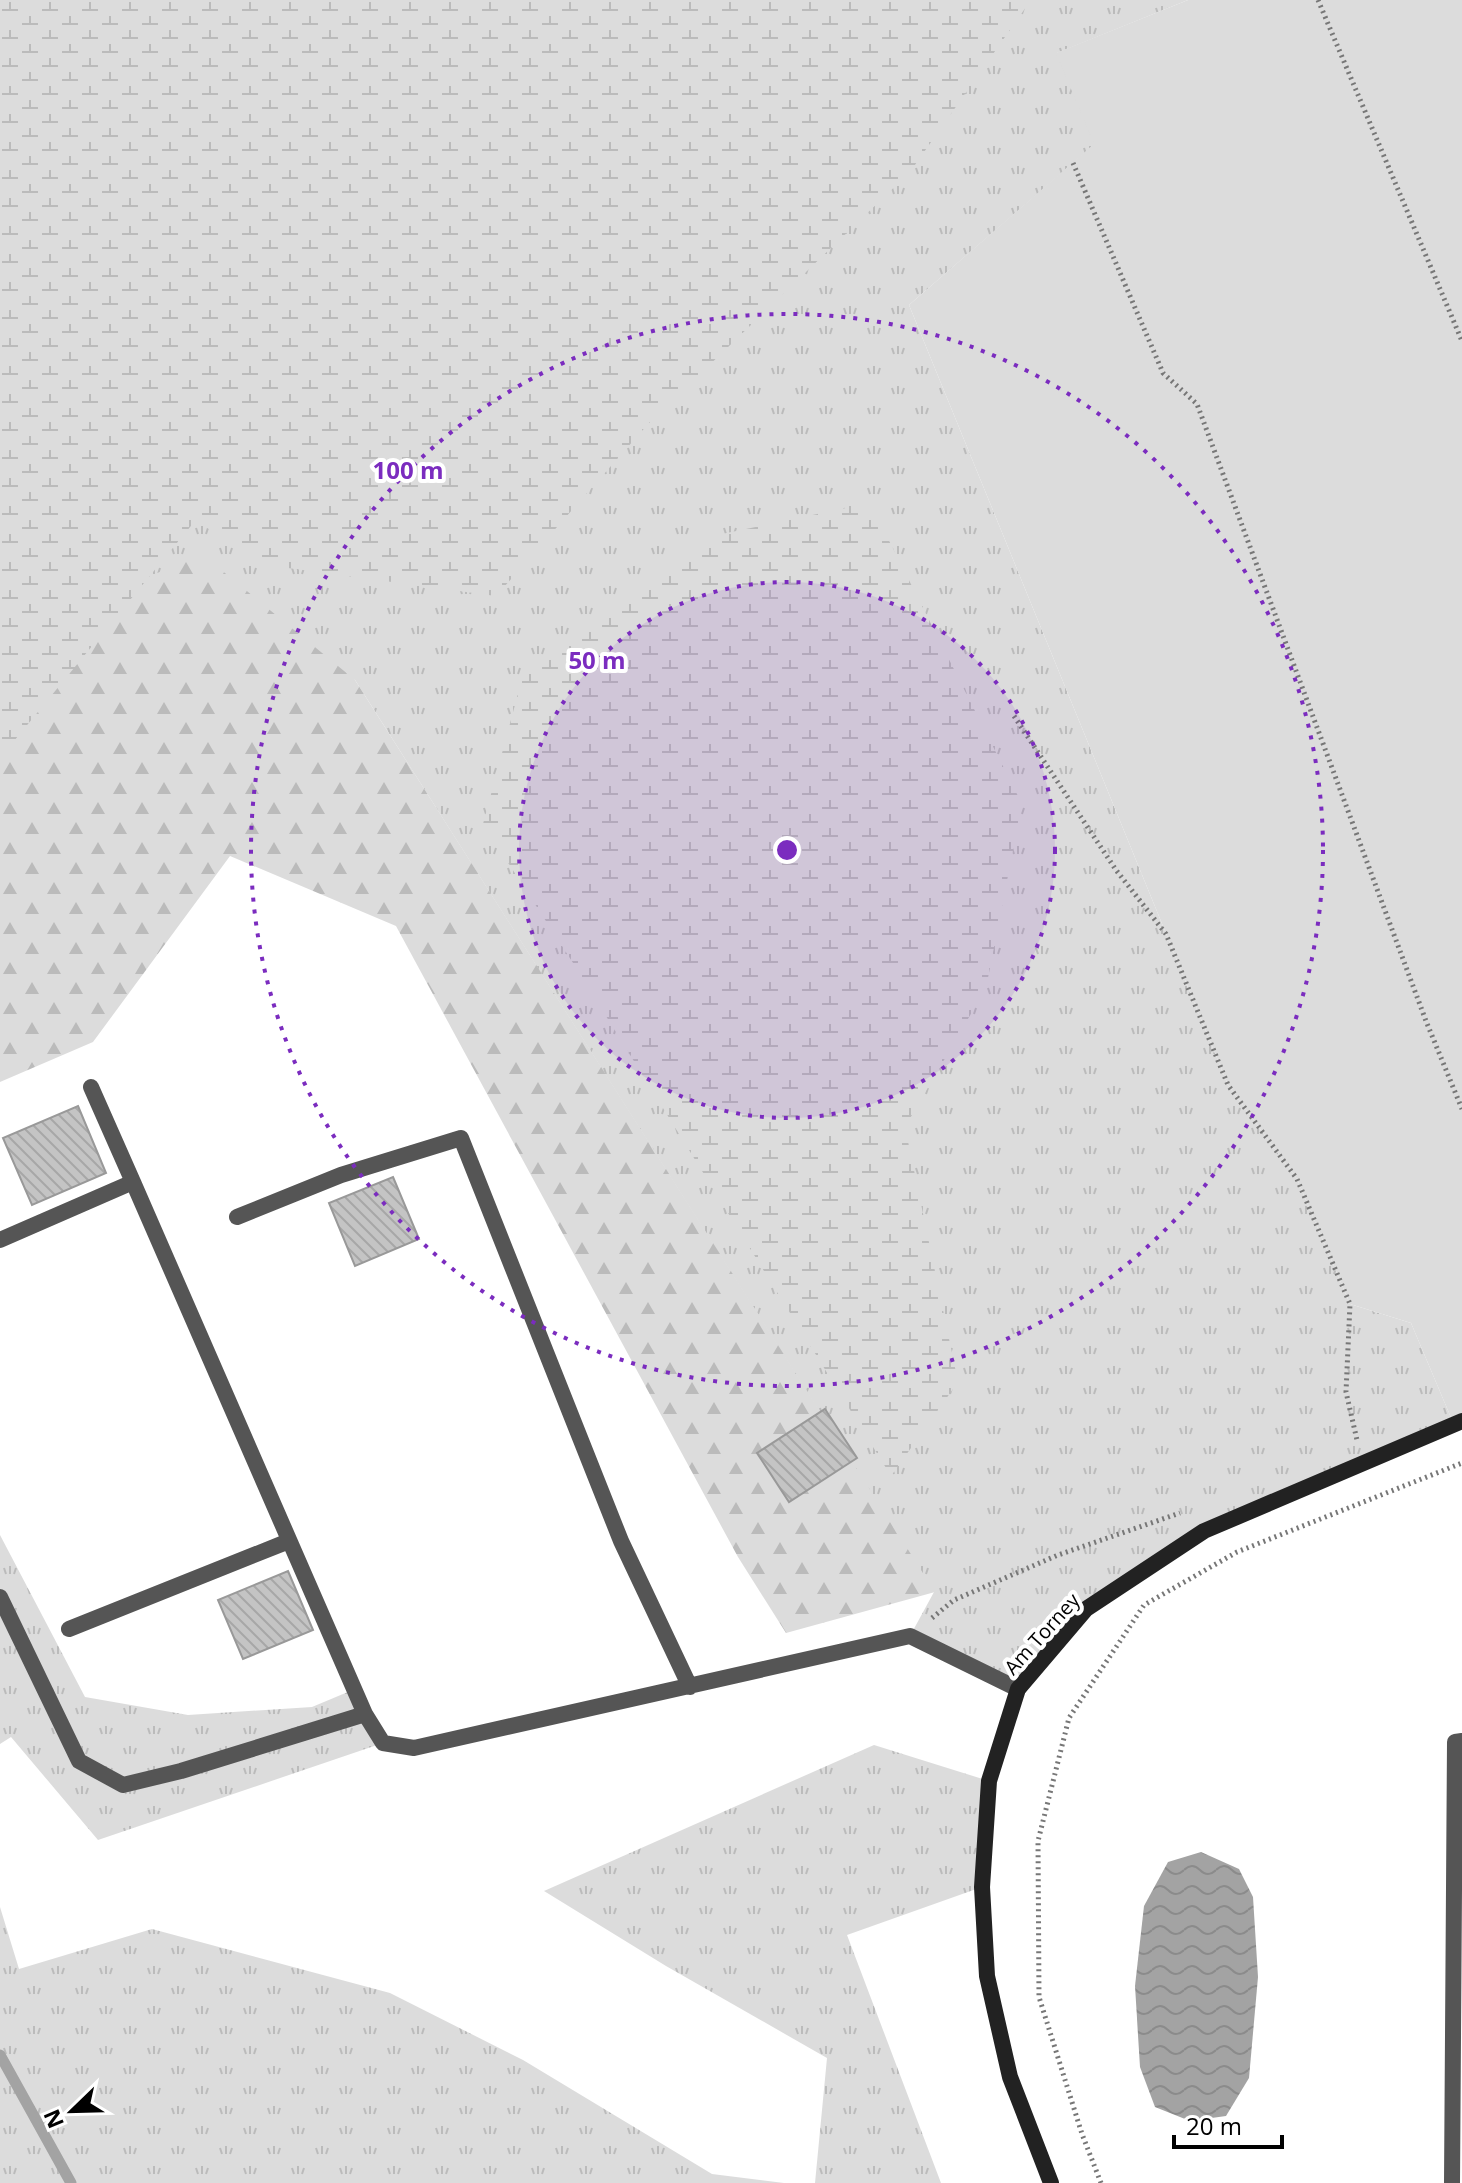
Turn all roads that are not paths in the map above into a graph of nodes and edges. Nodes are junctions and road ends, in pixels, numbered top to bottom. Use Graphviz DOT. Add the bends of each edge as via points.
graph roads {
  1 [pos="91,1087"];
  2 [pos="133,1182"];
  3 [pos="237,1217"];
  4 [pos="0,1240"];
  5 [pos="1462,1421"];
  6 [pos="289,1541"];
  7 [pos="0,1597"];
  8 [pos="69,1629"];
  9 [pos="690,1687"];
  10 [pos="1018,1689"];
  11 [pos="365,1714"];
  12 [pos="1462,1741"];
  13 [pos="1051,2183"];
  14 [pos="1452,2183"];
  1 -- 2 [label="lane"];
  2 -- 4 [label="lane"];
  2 -- 6 [label="lane"];
  3 -- 9 [label="lane" via="341,1175 461,1138 621,1541"];
  5 -- 10 [label="street, Am Torney" via="1204,1531 1086,1609"];
  6 -- 8 [label="lane"];
  6 -- 11 [label="lane"];
  7 -- 11 [label="lane" via="79,1761 123,1785"];
  9 -- 10 [label="lane" via="910,1636"];
  9 -- 11 [label="lane" via="414,1748 383,1743"];
  10 -- 13 [label="street, Am Torney" via="989,1781 982,1887 987,1976 1010,2077"];
  12 -- 14 [label="lane" via="1455,1742"];
}
